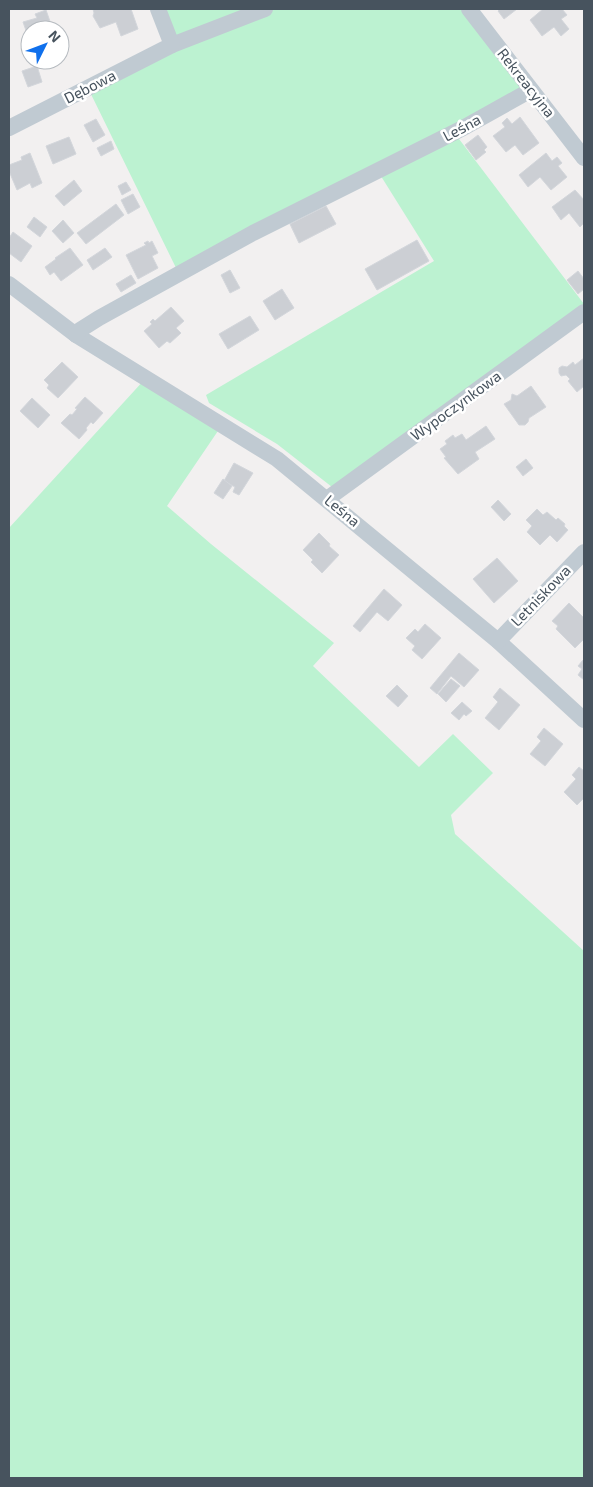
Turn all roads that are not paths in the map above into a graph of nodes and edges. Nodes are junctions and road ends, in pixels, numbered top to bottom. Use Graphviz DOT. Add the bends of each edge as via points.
graph roads {
  1 [pos="158,9"];
  2 [pos="265,9"];
  3 [pos="469,9"];
  4 [pos="172,45"];
  5 [pos="531,90"];
  6 [pos="9,128"];
  7 [pos="584,158"];
  8 [pos="9,284"];
  9 [pos="584,312"];
  10 [pos="76,336"];
  11 [pos="327,499"];
  12 [pos="584,552"];
  13 [pos="498,641"];
  14 [pos="584,720"];
  1 -- 4 [label="street"];
  2 -- 4 [label="street, Dębowa"];
  3 -- 5 [label="street, Rekreacyjna"];
  4 -- 6 [label="street, Dębowa"];
  5 -- 7 [label="street, Rekreacyjna"];
  5 -- 10 [label="street, Leśna" via="463,128 253,233 99,318"];
  8 -- 10 [label="street, Leśna"];
  9 -- 11 [label="street, Wypoczynkowa"];
  10 -- 11 [label="street, Leśna" via="277,459"];
  11 -- 13 [label="street, Leśna"];
  12 -- 13 [label="street, Letniskowa"];
  13 -- 14 [label="street, Leśna"];
}
